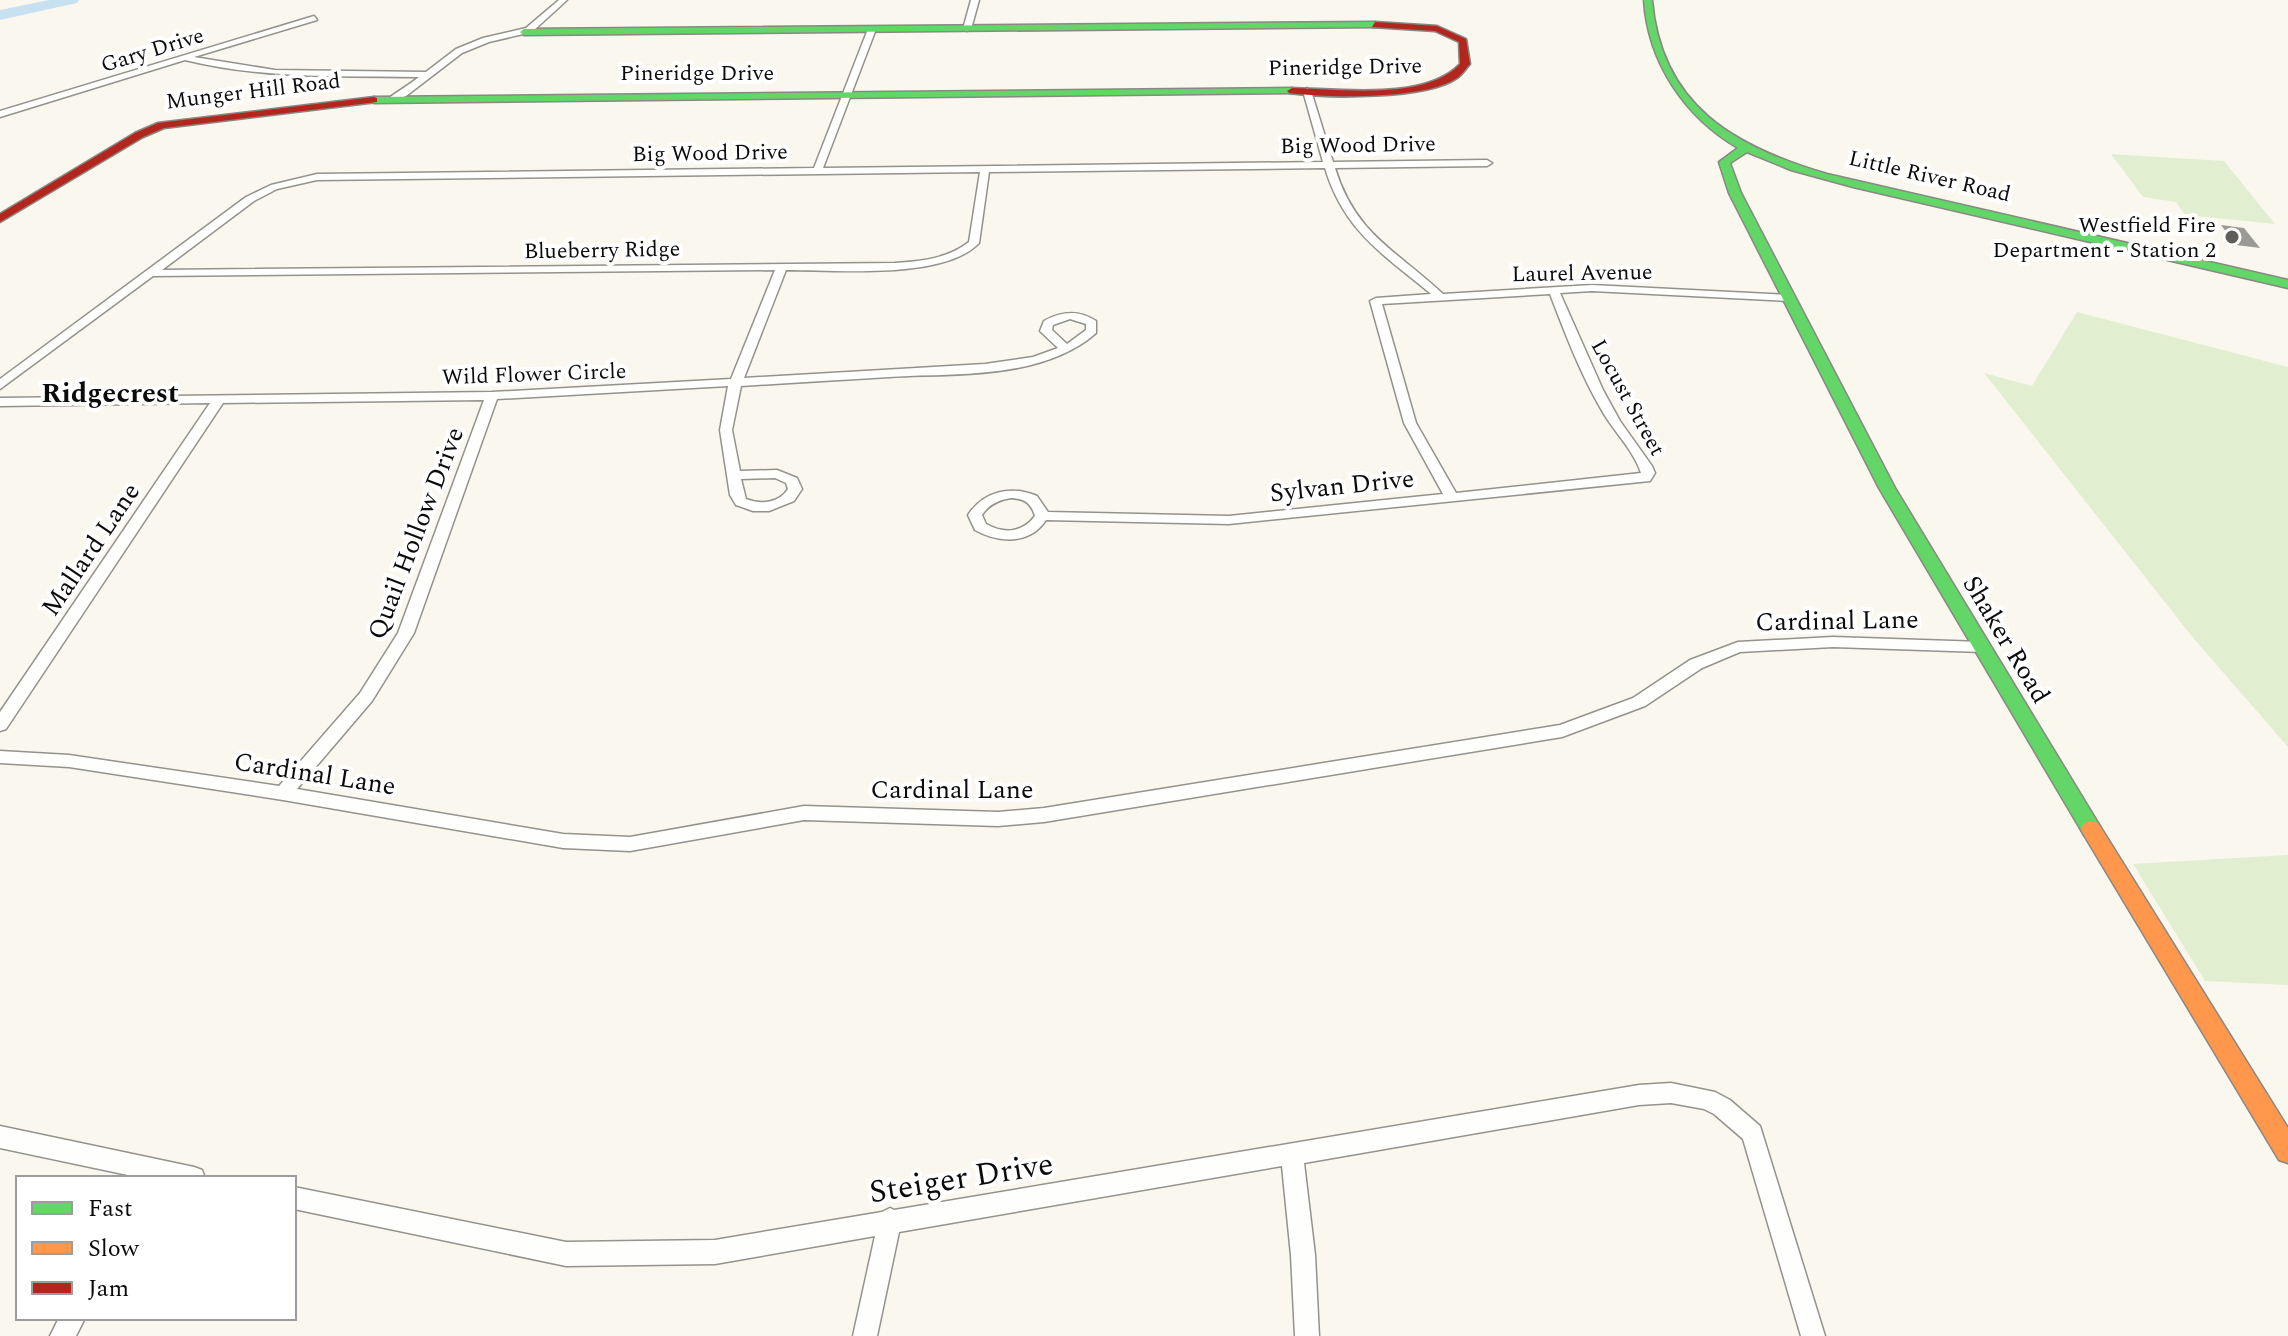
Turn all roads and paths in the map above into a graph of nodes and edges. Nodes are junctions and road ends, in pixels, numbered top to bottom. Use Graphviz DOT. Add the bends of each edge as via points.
graph roads {
  1 [pos="563,0"];
  2 [pos="975,0"];
  3 [pos="1648,0"];
  4 [pos="314,18"];
  5 [pos="872,29"];
  6 [pos="967,29"];
  7 [pos="524,32"];
  8 [pos="185,58"];
  9 [pos="428,75"];
  10 [pos="1307,91"];
  11 [pos="847,95"];
  12 [pos="393,98"];
  13 [pos="0,114"];
  14 [pos="1746,148"];
  15 [pos="1487,163"];
  16 [pos="1329,165"];
  17 [pos="985,168"];
  18 [pos="818,170"];
  19 [pos="0,219"];
  20 [pos="782,267"];
  21 [pos="150,273"];
  22 [pos="2288,284"];
  23 [pos="1554,291"];
  24 [pos="1438,295"];
  25 [pos="1789,298"];
  26 [pos="1065,348"];
  27 [pos="735,383"];
  28 [pos="0,385"];
  29 [pos="492,396"];
  30 [pos="219,399"];
  31 [pos="0,402"];
  32 [pos="733,475"];
  33 [pos="1645,478"];
  34 [pos="1452,498"];
  35 [pos="1042,516"];
  36 [pos="1982,647"];
  37 [pos="0,725"];
  38 [pos="0,757"];
  39 [pos="283,793"];
  40 [pos="0,1137"];
  41 [pos="2288,1151"];
  42 [pos="1292,1155"];
  43 [pos="168,1176"];
  44 [pos="296,1198"];
  45 [pos="890,1220"];
  46 [pos="865,1336"];
  47 [pos="1307,1336"];
  48 [pos="1813,1336"];
  1 -- 7 [label="street"];
  2 -- 6 [label="street"];
  3 -- 14 [label="street, Little River Road" via="1652,40 1697,115"];
  4 -- 8 [label="street, Gary Drive"];
  5 -- 6 [label="street, Pineridge Drive"];
  5 -- 7 [label="street, Pineridge Drive"];
  5 -- 11 [label="street"];
  6 -- 10 [label="street, Pineridge Drive" via="1404,25 1437,29 1465,45 1459,76 1444,86"];
  7 -- 9 [label="street" via="467,46"];
  8 -- 9 [label="street" via="246,70"];
  8 -- 13 [label="street, Gary Drive"];
  9 -- 12 [label="street"];
  10 -- 11 [label="street, Pineridge Drive"];
  10 -- 16 [label="street"];
  11 -- 12 [label="street, Pineridge Drive"];
  11 -- 18 [label="street"];
  12 -- 19 [label="street, Munger Hill Road" via="162,125"];
  14 -- 22 [label="street, Little River Road" via="1835,177"];
  14 -- 25 [label="street, Shaker Road" via="1724,165"];
  15 -- 16 [label="street, Big Wood Drive"];
  16 -- 17 [label="street, Big Wood Drive"];
  16 -- 24 [label="street" via="1338,195 1360,226"];
  17 -- 18 [label="street, Big Wood Drive"];
  17 -- 20 [label="street, Blueberry Ridge" via="977,236 961,254 914,265"];
  18 -- 21 [label="street, Big Wood Drive" via="317,177 250,199"];
  20 -- 21 [label="street, Blueberry Ridge"];
  20 -- 27 [label="street"];
  21 -- 28 [label="street, Big Wood Drive"];
  23 -- 24 [label="street, Laurel Avenue"];
  23 -- 25 [label="street, Laurel Avenue" via="1631,289"];
  23 -- 33 [label="street, Locust Street" via="1593,383 1645,463"];
  24 -- 34 [label="street, Laurel Avenue" via="1376,301 1410,423"];
  25 -- 36 [label="street, Shaker Road" via="1887,488"];
  26 -- 27 [label="street, Wild Flower Circle" via="988,368"];
  27 -- 29 [label="street, Wild Flower Circle"];
  27 -- 32 [label="street" via="725,418"];
  29 -- 30 [label="street, Wild Flower Circle"];
  29 -- 39 [label="street, Quail Hollow Drive" via="391,664"];
  30 -- 31 [label="street, Wild Flower Circle"];
  30 -- 37 [label="street, Mallard Lane"];
  33 -- 34 [label="street, Sylvan Drive"];
  34 -- 35 [label="street, Sylvan Drive" via="1229,520"];
  36 -- 39 [label="street, Cardinal Lane" via="1833,642 1738,647 1696,664 1639,702 1562,731 998,819 804,813 630,844 563,841"];
  36 -- 41 [label="street, Shaker Road"];
  38 -- 39 [label="street, Cardinal Lane" via="69,761"];
  40 -- 43 [label="street"];
  42 -- 45 [label="street, Steiger Drive"];
  42 -- 47 [label="street"];
  42 -- 48 [label="street, Steiger Drive" via="1639,1095 1707,1099 1752,1133"];
  44 -- 45 [label="street, Steiger Drive" via="566,1254 715,1252"];
  45 -- 46 [label="street"];
}
